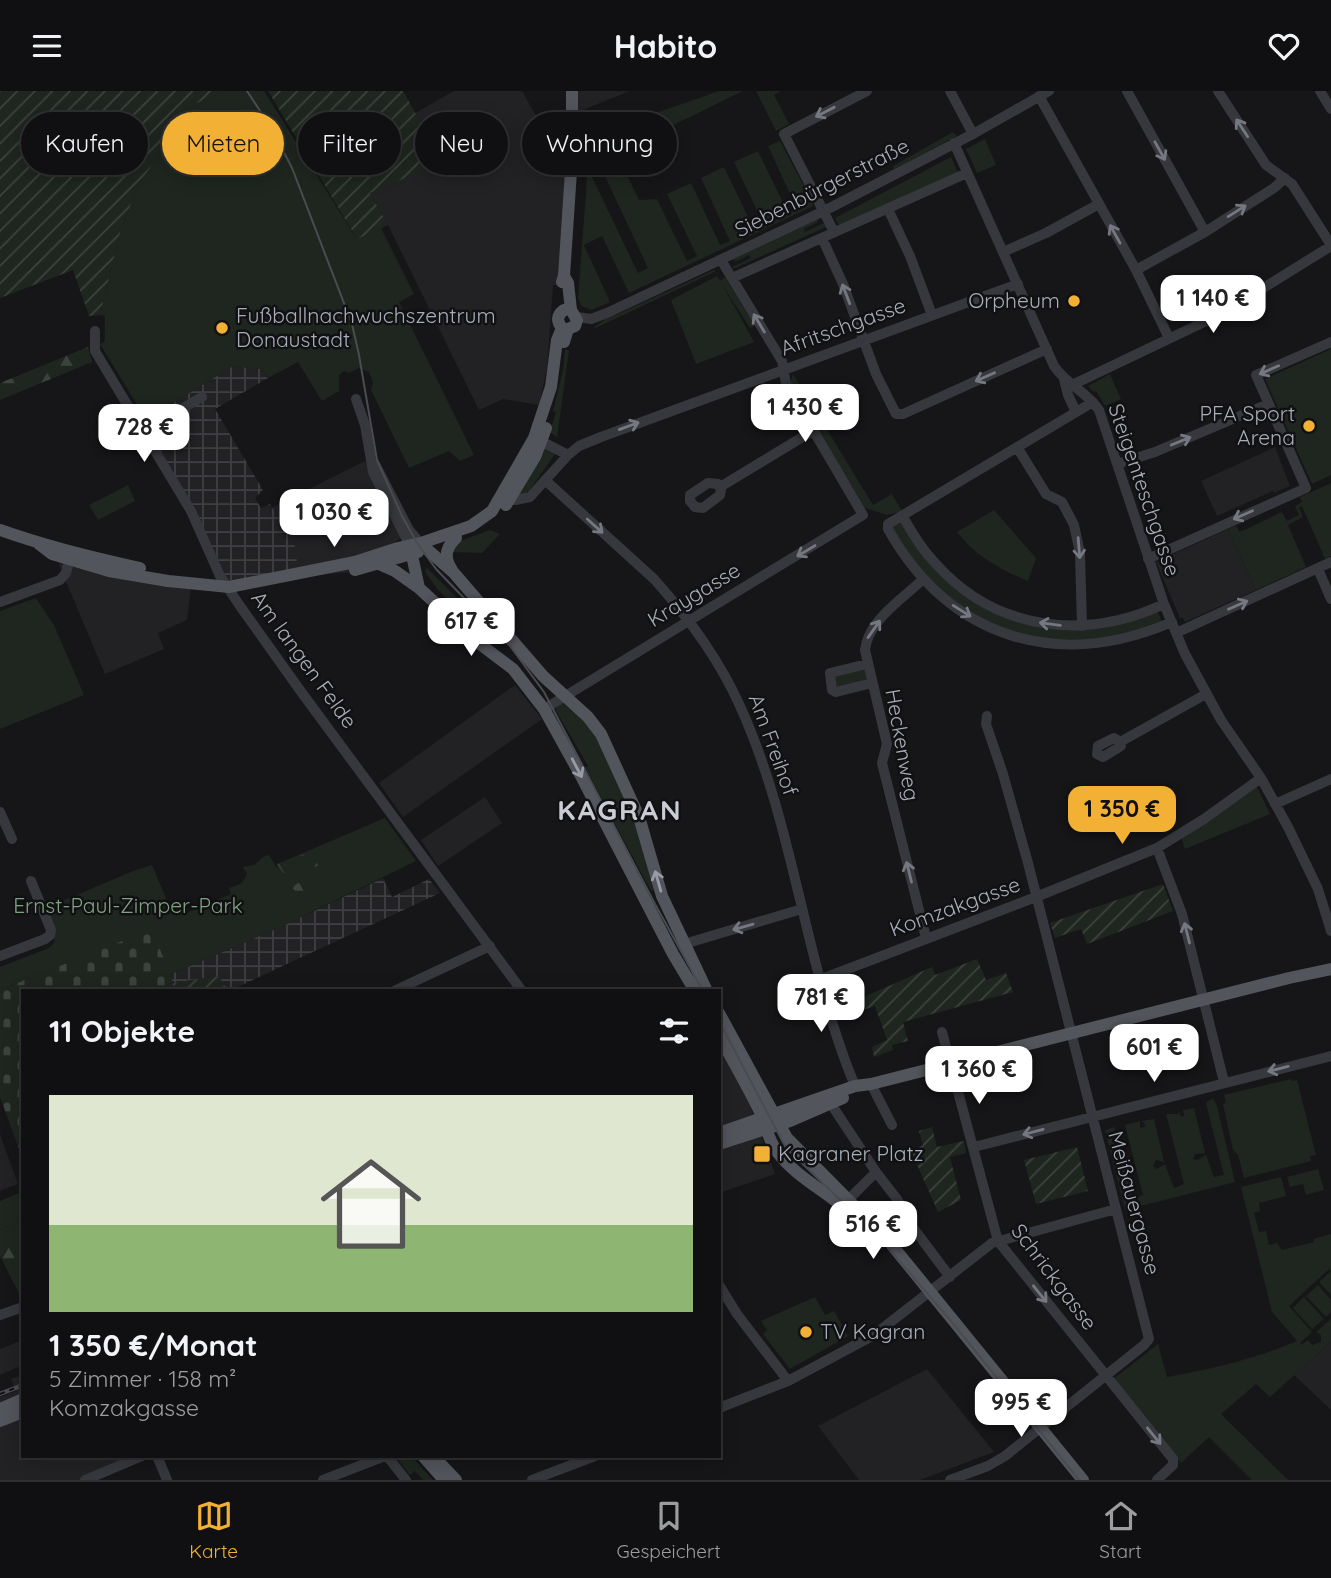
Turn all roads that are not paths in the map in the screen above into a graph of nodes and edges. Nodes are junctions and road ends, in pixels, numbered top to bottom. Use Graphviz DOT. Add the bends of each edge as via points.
graph roads {
  1 [pos="572,91"];
  2 [pos="867,91"];
  3 [pos="950,91"];
  4 [pos="1127,91"];
  5 [pos="1218,91"];
  6 [pos="1320,91"];
  7 [pos="1044,94"];
  8 [pos="1331,109"];
  9 [pos="973,134"];
  10 [pos="954,143"];
  11 [pos="967,173"];
  12 [pos="1285,178"];
  13 [pos="1099,204"];
  14 [pos="888,209"];
  15 [pos="824,211"];
  16 [pos="834,232"];
  17 [pos="1205,232"];
  18 [pos="822,238"];
  19 [pos="1331,245"];
  20 [pos="1003,252"];
  21 [pos="721,260"];
  22 [pos="1136,270"];
  23 [pos="732,278"];
  24 [pos="1017,284"];
  25 [pos="932,315"];
  26 [pos="570,320"];
  27 [pos="95,331"];
  28 [pos="1168,338"];
  29 [pos="863,340"];
  30 [pos="1331,342"];
  31 [pos="1047,349"];
  32 [pos="783,369"];
  33 [pos="1068,382"];
  34 [pos="202,397"];
  35 [pos="356,399"];
  36 [pos="1093,402"];
  37 [pos="1268,404"];
  38 [pos="1076,412"];
  39 [pos="814,430"];
  40 [pos="142,432"];
  41 [pos="538,439"];
  42 [pos="1017,447"];
  43 [pos="568,455"];
  44 [pos="1117,464"];
  45 [pos="545,479"];
  46 [pos="720,487"];
  47 [pos="507,496"];
  48 [pos="903,517"];
  49 [pos="0,530"];
  50 [pos="456,538"];
  51 [pos="418,548"];
  52 [pos="71,556"];
  53 [pos="1148,559"];
  54 [pos="1331,562"];
  55 [pos="379,564"];
  56 [pos="1318,569"];
  57 [pos="310,573"];
  58 [pos="454,573"];
  59 [pos="923,579"];
  60 [pos="229,587"];
  61 [pos="419,588"];
  62 [pos="1331,599"];
  63 [pos="0,602"];
  64 [pos="1164,604"];
  65 [pos="689,621"];
  66 [pos="1172,622"];
  67 [pos="1082,626"];
  68 [pos="1176,633"];
  69 [pos="867,664"];
  70 [pos="872,683"];
  71 [pos="1206,694"];
  72 [pos="564,696"];
  73 [pos="544,709"];
  74 [pos="987,716"];
  75 [pos="1120,742"];
  76 [pos="1261,778"];
  77 [pos="1331,779"];
  78 [pos="1275,804"];
  79 [pos="0,812"];
  80 [pos="12,839"];
  81 [pos="1157,848"];
  82 [pos="31,881"];
  83 [pos="1036,897"];
  84 [pos="802,909"];
  85 [pos="1331,931"];
  86 [pos="926,938"];
  87 [pos="684,944"];
  88 [pos="490,946"];
  89 [pos="0,956"];
  90 [pos="1331,969"];
  91 [pos="819,980"];
  92 [pos="398,989"];
  93 [pos="521,989"];
  94 [pos="694,989"];
  95 [pos="706,989"];
  96 [pos="1204,999"];
  97 [pos="721,1017"];
  98 [pos="942,1032"];
  99 [pos="1072,1033"];
  100 [pos="721,1038"];
  101 [pos="1331,1056"];
  102 [pos="951,1063"];
  103 [pos="1224,1082"];
  104 [pos="871,1084"];
  105 [pos="855,1086"];
  106 [pos="831,1104"];
  107 [pos="1092,1116"];
  108 [pos="770,1122"];
  109 [pos="892,1125"];
  110 [pos="721,1133"];
  111 [pos="721,1143"];
  112 [pos="974,1147"];
  113 [pos="876,1173"];
  114 [pos="844,1203"];
  115 [pos="1116,1209"];
  116 [pos="998,1241"];
  117 [pos="950,1276"];
  118 [pos="721,1288"];
  119 [pos="928,1294"];
  120 [pos="20,1308"];
  121 [pos="0,1315"];
  122 [pos="1105,1375"];
  123 [pos="788,1381"];
  124 [pos="21,1400"];
  125 [pos="721,1407"];
  126 [pos="0,1409"];
  127 [pos="21,1413"];
  128 [pos="0,1421"];
  129 [pos="1038,1429"];
  130 [pos="137,1458"];
  131 [pos="158,1458"];
  132 [pos="381,1458"];
  133 [pos="388,1458"];
  134 [pos="425,1458"];
  135 [pos="435,1458"];
  136 [pos="578,1459"];
  137 [pos="85,1480"];
  138 [pos="167,1480"];
  139 [pos="323,1480"];
  140 [pos="406,1480"];
  141 [pos="444,1480"];
  142 [pos="456,1480"];
  143 [pos="532,1480"];
  144 [pos="950,1480"];
  145 [pos="1076,1480"];
  146 [pos="1083,1480"];
  147 [pos="1157,1480"];
  1 -- 26 [label="main road" via="572,156 561,294"];
  2 -- 15 [label="street, one-way" via="784,134"];
  3 -- 9 [label="street"];
  4 -- 17 [label="street, one-way"];
  12 -- 5 [label="street, one-way" via="1265,165"];
  6 -- 8 [label="street"];
  7 -- 9 [label="street, Siebenbürgerstraße"];
  7 -- 13 [label="street"];
  9 -- 10 [label="street, Siebenbürgerstraße"];
  10 -- 11 [label="street, Steigenteschgasse"];
  10 -- 15 [label="street, Siebenbürgerstraße"];
  11 -- 14 [label="street, Siebenbürgerstraße"];
  11 -- 20 [label="street, Steigenteschgasse"];
  17 -- 12 [label="street, one-way"];
  12 -- 19 [label="street"];
  13 -- 20 [label="street"];
  22 -- 13 [label="street, one-way"];
  14 -- 16 [label="street, Siebenbürgerstraße"];
  14 -- 25 [label="street"];
  15 -- 16 [label="street"];
  15 -- 21 [label="street, Siebenbürgerstraße"];
  16 -- 18 [label="street, Siebenbürgerstraße"];
  17 -- 22 [label="street"];
  18 -- 23 [label="street, Siebenbürgerstraße"];
  29 -- 18 [label="street, one-way"];
  19 -- 28 [label="street" via="1241,303"];
  20 -- 24 [label="street, Steigenteschgasse"];
  21 -- 23 [label="street"];
  21 -- 26 [label="street, Siebenbürgerstraße" via="591,324"];
  22 -- 28 [label="street"];
  32 -- 23 [label="street, one-way"];
  24 -- 25 [label="street, Afritschgasse"];
  24 -- 31 [label="street, Steigenteschgasse"];
  25 -- 29 [label="street, Afritschgasse"];
  26 -- 41 [label="main road" via="557,340"];
  27 -- 40 [label="street, Am langen Felde" via="95,351"];
  28 -- 33 [label="street"];
  31 -- 29 [label="street, one-way" via="900,415 892,410"];
  29 -- 32 [label="street, Afritschgasse"];
  30 -- 37 [label="street, one-way" via="1256,375"];
  31 -- 33 [label="street, Steigenteschgasse"];
  32 -- 39 [label="street" via="786,384"];
  43 -- 32 [label="street, Afritschgasse, one-way" via="601,437"];
  33 -- 36 [label="street, Steigenteschgasse"];
  33 -- 38 [label="street" via="1066,389"];
  34 -- 40 [label="street"];
  35 -- 51 [label="street" via="373,472"];
  36 -- 38 [label="street"];
  36 -- 44 [label="street, Steigenteschgasse"];
  44 -- 37 [label="street, one-way"];
  37 -- 53 [label="street, one-way" via="1306,488"];
  38 -- 42 [label="street"];
  39 -- 46 [label="street"];
  39 -- 65 [label="street, Kraygasse, one-way" via="863,515"];
  40 -- 60 [label="street, Am langen Felde" via="191,512"];
  41 -- 43 [label="street"];
  41 -- 47 [label="main road" via="535,457"];
  42 -- 48 [label="street"];
  42 -- 67 [label="street, one-way" via="1046,494 1062,502 1074,524 1080,553"];
  43 -- 45 [label="street, Afritschgasse"];
  44 -- 53 [label="street, Steigenteschgasse"];
  45 -- 47 [label="street, Afritschgasse" via="530,497"];
  45 -- 65 [label="street, Am Freihof, one-way" via="654,579"];
  47 -- 50 [label="main road" via="490,523"];
  47 -- 51 [label="main road" via="479,522"];
  48 -- 59 [label="street" via="888,524 888,529"];
  67 -- 48 [label="street, one-way" via="1032,621 977,598 937,566"];
  49 -- 52 [label="main road" via="39,544 52,554"];
  50 -- 51 [label="main road"];
  50 -- 58 [label="main road" via="446,559"];
  51 -- 55 [label="main road"];
  51 -- 57 [label="main road"];
  51 -- 58 [label="main road"];
  51 -- 61 [label="main road"];
  52 -- 60 [label="main road" via="109,571"];
  52 -- 63 [label="street" via="60,580"];
  53 -- 64 [label="street, Steigenteschgasse"];
  54 -- 56 [label="street"];
  55 -- 57 [label="main road" via="318,576"];
  55 -- 61 [label="main road"];
  56 -- 62 [label="street"];
  68 -- 56 [label="street, one-way"];
  57 -- 60 [label="main road"];
  58 -- 72 [label="main road"];
  59 -- 66 [label="street, one-way" via="978,621 1044,643 1107,643"];
  69 -- 59 [label="street, Heckenweg, one-way" via="865,646 871,630"];
  60 -- 88 [label="street, Am langen Felde"];
  61 -- 73 [label="main road" via="513,669"];
  64 -- 66 [label="street, Steigenteschgasse"];
  64 -- 67 [label="street" via="1122,620"];
  65 -- 72 [label="street, Kraygasse"];
  65 -- 84 [label="street, Am Freihof" via="731,688 749,727"];
  66 -- 68 [label="street, Steigenteschgasse"];
  68 -- 71 [label="street, Steigenteschgasse"];
  69 -- 70 [label="street, Heckenweg"];
  69 -- 70 [label="street" via="830,673 832,690"];
  86 -- 70 [label="street, Heckenweg, one-way" via="882,763 887,744"];
  71 -- 75 [label="street"];
  71 -- 76 [label="street, Steigenteschgasse"];
  72 -- 73 [label="street, Kraygasse"];
  87 -- 72 [label="main road, one-way" via="662,896 639,817 607,745 593,722"];
  73 -- 94 [label="main road, one-way"];
  74 -- 83 [label="street, Meißauergasse"];
  76 -- 78 [label="street, Steigenteschgasse"];
  76 -- 81 [label="street, Komzakgasse"];
  77 -- 78 [label="street"];
  78 -- 85 [label="street, Steigenteschgasse" via="1318,889"];
  79 -- 80 [label="street"];
  81 -- 83 [label="street, Komzakgasse"];
  96 -- 81 [label="street, one-way" via="1180,907"];
  82 -- 89 [label="street" via="50,935"];
  83 -- 86 [label="street, Komzakgasse"];
  83 -- 99 [label="street, Meißauergasse"];
  84 -- 87 [label="street, one-way"];
  84 -- 91 [label="street, Am Freihof"];
  86 -- 91 [label="street, Komzakgasse"];
  87 -- 95 [label="main road"];
  88 -- 92 [label="street"];
  88 -- 93 [label="street, Am langen Felde"];
  90 -- 96 [label="main road"];
  91 -- 105 [label="street, Am Freihof"];
  96 -- 99 [label="main road"];
  96 -- 103 [label="street"];
  97 -- 108 [label="main road"];
  98 -- 102 [label="street, Schrickgasse"];
  99 -- 102 [label="main road"];
  99 -- 107 [label="street, Meißauergasse"];
  100 -- 108 [label="main road"];
  101 -- 103 [label="street, one-way"];
  102 -- 104 [label="main road"];
  102 -- 112 [label="street, Schrickgasse"];
  103 -- 107 [label="street"];
  104 -- 105 [label="main road"];
  104 -- 106 [label="main road"];
  104 -- 109 [label="street"];
  105 -- 108 [label="main road"];
  106 -- 108 [label="main road"];
  106 -- 113 [label="street"];
  107 -- 112 [label="street, one-way"];
  107 -- 115 [label="street, Meißauergasse"];
  108 -- 110 [label="main road"];
  108 -- 111 [label="main road"];
  108 -- 114 [label="main road"];
  112 -- 116 [label="street, Schrickgasse"];
  113 -- 114 [label="street"];
  113 -- 117 [label="street"];
  114 -- 119 [label="main road"];
  115 -- 116 [label="street"];
  115 -- 122 [label="street, Meißauergasse" via="1149,1336"];
  116 -- 117 [label="street"];
  116 -- 122 [label="street, Schrickgasse, one-way"];
  117 -- 119 [label="street"];
  118 -- 123 [label="street"];
  119 -- 123 [label="street" via="874,1335"];
  119 -- 129 [label="main road"];
  120 -- 121 [label="street"];
  122 -- 129 [label="street"];
  122 -- 147 [label="street, Schrickgasse, one-way" via="1174,1461"];
  123 -- 125 [label="street"];
  124 -- 126 [label="main road"];
  127 -- 128 [label="main road"];
  129 -- 144 [label="street" via="1005,1457"];
  129 -- 145 [label="main road"];
  129 -- 146 [label="main road"];
  130 -- 137 [label="street"];
  131 -- 138 [label="street"];
  132 -- 139 [label="street"];
  133 -- 140 [label="street"];
  134 -- 141 [label="main road"];
  135 -- 142 [label="main road"];
  136 -- 143 [label="street"];
}
